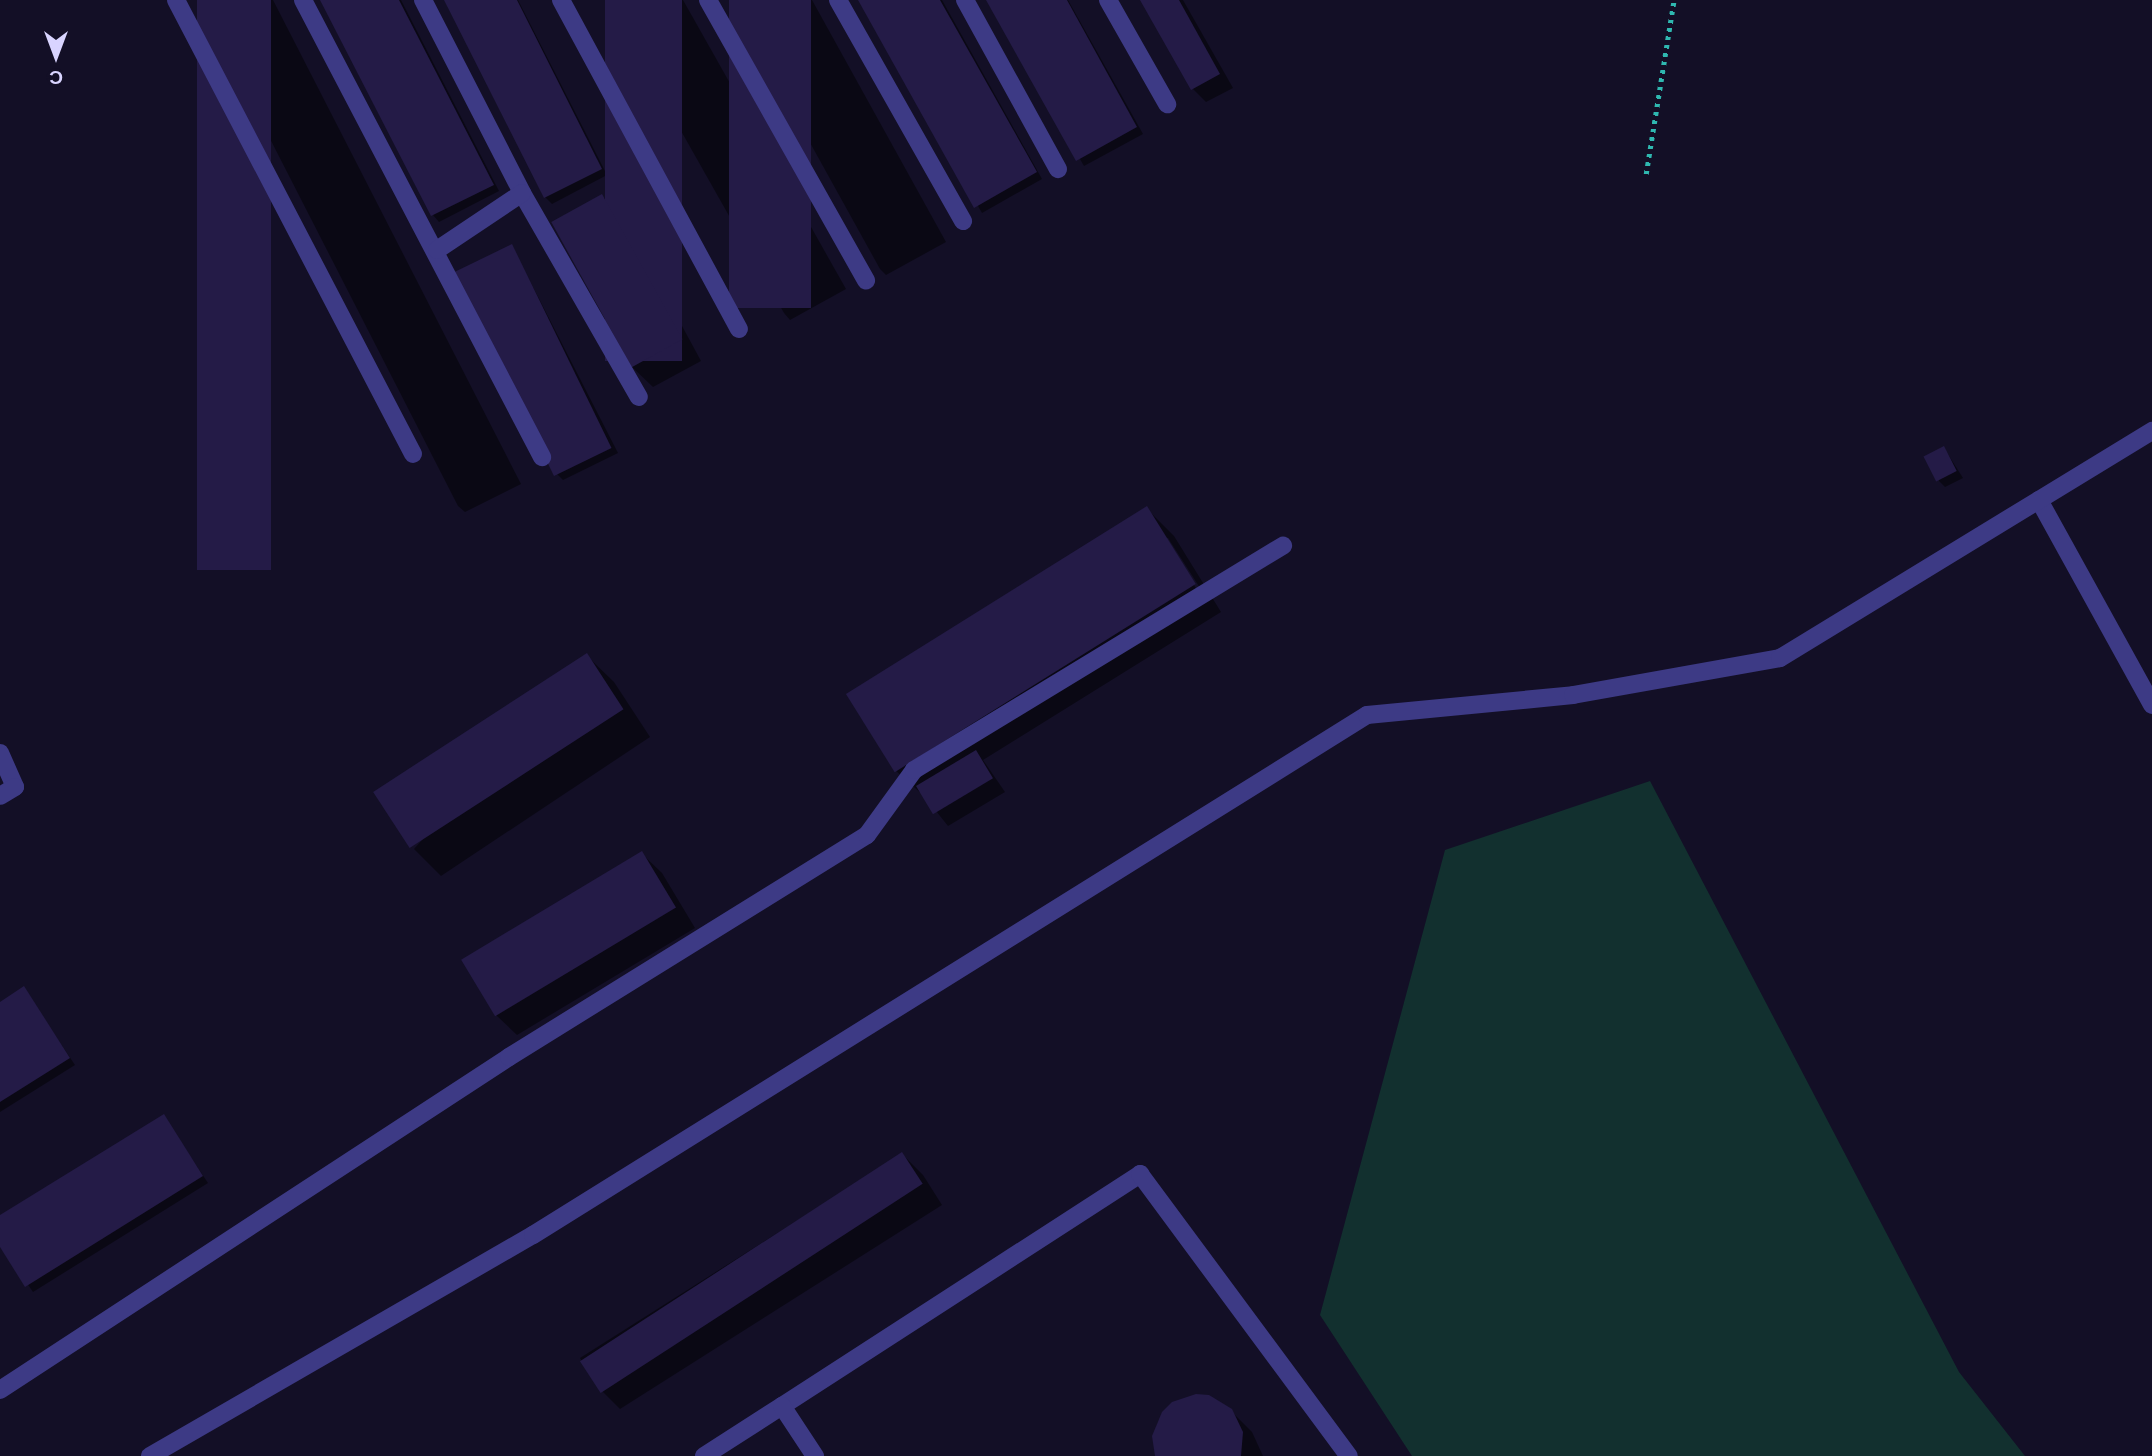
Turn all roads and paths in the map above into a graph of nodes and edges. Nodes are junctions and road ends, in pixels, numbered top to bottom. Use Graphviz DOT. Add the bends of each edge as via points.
graph roads {
  1 [pos="176,0"];
  2 [pos="303,0"];
  3 [pos="423,0"];
  4 [pos="561,0"];
  5 [pos="708,0"];
  6 [pos="838,0"];
  7 [pos="965,0"];
  8 [pos="1108,0"];
  9 [pos="1674,0"];
  10 [pos="1167,104"];
  11 [pos="1058,169"];
  12 [pos="1646,174"];
  13 [pos="522,194"];
  14 [pos="963,221"];
  15 [pos="437,250"];
  16 [pos="866,280"];
  17 [pos="739,329"];
  18 [pos="639,397"];
  19 [pos="2152,431"];
  20 [pos="413,454"];
  21 [pos="542,457"];
  22 [pos="2039,500"];
  23 [pos="1283,547"];
  24 [pos="2152,705"];
  25 [pos="0,753"];
  26 [pos="0,796"];
  27 [pos="0,1391"];
  28 [pos="782,1406"];
  29 [pos="150,1456"];
  30 [pos="704,1456"];
  31 [pos="815,1456"];
  32 [pos="1349,1456"];
  1 -- 20 [label="lane"];
  2 -- 15 [label="lane"];
  3 -- 13 [label="lane"];
  4 -- 17 [label="lane"];
  5 -- 16 [label="lane"];
  6 -- 14 [label="lane"];
  7 -- 11 [label="lane"];
  8 -- 10 [label="lane"];
  9 -- 12 [label="path"];
  13 -- 15 [label="lane"];
  13 -- 18 [label="lane"];
  15 -- 21 [label="lane"];
  19 -- 22 [label="lane"];
  22 -- 24 [label="lane"];
  22 -- 29 [label="lane" via="1780,658 1573,695 1367,715 533,1235"];
  23 -- 27 [label="lane" via="914,770 867,835 509,1056"];
  25 -- 26 [label="lane" via="15,787"];
  28 -- 30 [label="lane"];
  28 -- 31 [label="lane"];
  28 -- 32 [label="lane" via="1140,1174"];
}
